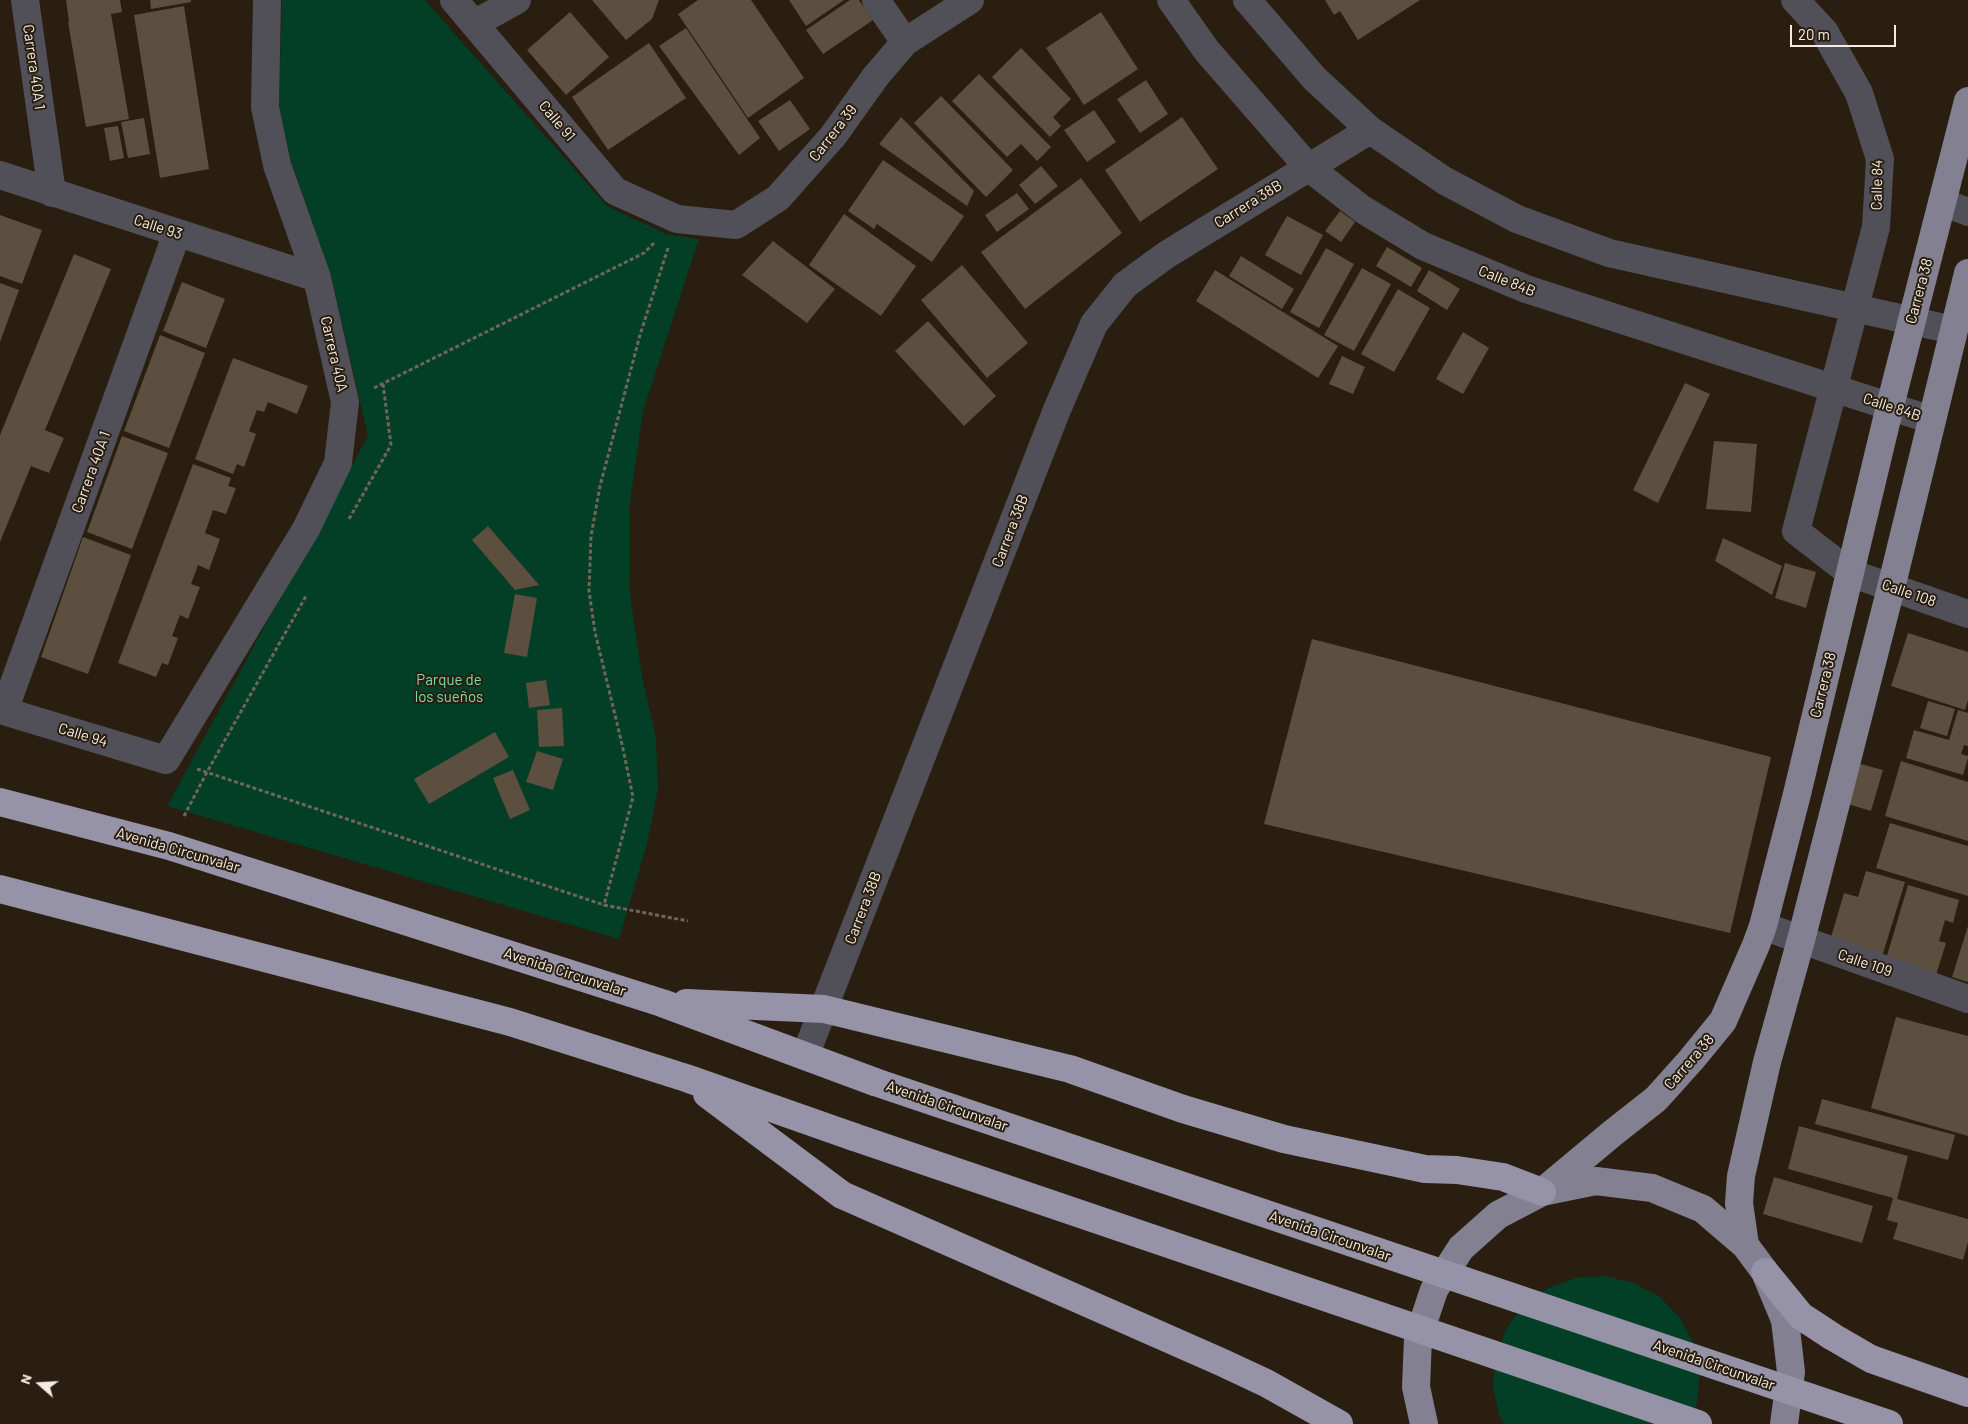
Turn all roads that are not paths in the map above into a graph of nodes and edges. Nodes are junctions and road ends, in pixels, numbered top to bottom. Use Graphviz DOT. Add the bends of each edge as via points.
graph roads {
  1 [pos="25,0"];
  2 [pos="267,0"];
  3 [pos="454,0"];
  4 [pos="517,0"];
  5 [pos="876,0"];
  6 [pos="970,0"];
  7 [pos="1171,0"];
  8 [pos="1247,0"];
  9 [pos="1795,0"];
  10 [pos="474,24"];
  11 [pos="905,42"];
  12 [pos="1968,100"];
  13 [pos="1370,130"];
  14 [pos="1308,167"];
  15 [pos="0,175"];
  16 [pos="52,193"];
  17 [pos="1942,202"];
  18 [pos="1968,212"];
  19 [pos="677,219"];
  20 [pos="177,233"];
  21 [pos="1968,273"];
  22 [pos="317,278"];
  23 [pos="1854,308"];
  24 [pos="1911,321"];
  25 [pos="1953,330"];
  26 [pos="1834,388"];
  27 [pos="1890,406"];
  28 [pos="1932,420"];
  29 [pos="1850,573"];
  30 [pos="1891,588"];
  31 [pos="1968,614"];
  32 [pos="2,711"];
  33 [pos="166,760"];
  34 [pos="0,802"];
  35 [pos="0,888"];
  36 [pos="1763,926"];
  37 [pos="1801,940"];
  38 [pos="1968,999"];
  39 [pos="662,1002"];
  40 [pos="824,1009"];
  41 [pos="805,1056"];
  42 [pos="686,1078"];
  43 [pos="1542,1192"];
  44 [pos="1745,1245"];
  45 [pos="1765,1272"];
  46 [pos="1968,1393"];
  47 [pos="1339,1424"];
  48 [pos="1424,1424"];
  49 [pos="1698,1424"];
  50 [pos="1784,1424"];
  51 [pos="1889,1424"];
  1 -- 16 [label="street, Carrera 40A 1"];
  2 -- 22 [label="street, Carrera 40A" via="266,107 277,165"];
  3 -- 10 [label="street, Calle 91"];
  4 -- 10 [label="street"];
  5 -- 11 [label="street"];
  6 -- 11 [label="street, Carrera 39"];
  7 -- 14 [label="street, Calle 84B" via="1207,52"];
  8 -- 13 [label="street" via="1314,78"];
  9 -- 23 [label="street, Calle 84" via="1824,31 1859,93 1880,159 1876,227"];
  10 -- 19 [label="street, Calle 91" via="616,191"];
  11 -- 19 [label="street, Carrera 39" via="876,76 834,136 778,198 736,225"];
  12 -- 17 [label="main road, Carrera 38"];
  13 -- 14 [label="street, Carrera 38B"];
  13 -- 23 [label="street" via="1445,181 1517,219 1609,253"];
  14 -- 26 [label="street, Calle 84B" via="1362,209 1423,246 1526,290"];
  14 -- 40 [label="street, Carrera 38B" via="1166,255 1125,285 1094,324 1056,412"];
  15 -- 16 [label="street, Calle 93"];
  16 -- 20 [label="street, Calle 93"];
  17 -- 18 [label="street"];
  17 -- 24 [label="main road, Carrera 38"];
  20 -- 22 [label="street, Calle 93"];
  20 -- 32 [label="street, Carrera 40A 1"];
  21 -- 25 [label="main road"];
  22 -- 33 [label="street, Carrera 40A" via="345,402 338,462 306,529"];
  23 -- 24 [label="street"];
  23 -- 26 [label="street, Calle 84"];
  24 -- 25 [label="street"];
  24 -- 27 [label="main road, Carrera 38"];
  25 -- 28 [label="main road"];
  26 -- 27 [label="street, Calle 84B"];
  26 -- 29 [label="street, Calle 108" via="1796,531"];
  27 -- 28 [label="street, Calle 84B"];
  27 -- 29 [label="main road, Carrera 38"];
  28 -- 30 [label="main road"];
  29 -- 30 [label="street, Calle 108"];
  29 -- 36 [label="main road, Carrera 38"];
  30 -- 31 [label="street, Calle 108"];
  30 -- 37 [label="main road"];
  32 -- 33 [label="street, Calle 94"];
  34 -- 39 [label="highway, Avenida Circunvalar" via="169,846"];
  35 -- 42 [label="highway" via="510,1022"];
  36 -- 37 [label="street, Calle 109"];
  36 -- 43 [label="main road, Carrera 38" via="1723,1021 1692,1060 1656,1099"];
  37 -- 38 [label="street, Calle 109"];
  37 -- 44 [label="main road" via="1767,1062 1741,1176 1739,1203"];
  39 -- 40 [label="highway"];
  39 -- 41 [label="highway, Avenida Circunvalar"];
  40 -- 41 [label="street, Carrera 38B"];
  40 -- 43 [label="highway" via="1070,1069 1284,1139 1426,1170 1457,1170 1503,1177"];
  41 -- 51 [label="highway, Avenida Circunvalar, bridge"];
  42 -- 47 [label="highway" via="842,1196 1221,1362"];
  42 -- 49 [label="highway, bridge"];
  43 -- 44 [label="main road" via="1596,1181 1652,1188 1702,1209"];
  43 -- 48 [label="main road" via="1490,1221 1461,1248 1434,1290 1418,1338 1416,1387"];
  44 -- 45 [label="main road"];
  45 -- 46 [label="highway" via="1801,1316 1833,1337 1871,1359"];
  45 -- 50 [label="main road" via="1786,1328 1791,1372"];
}
